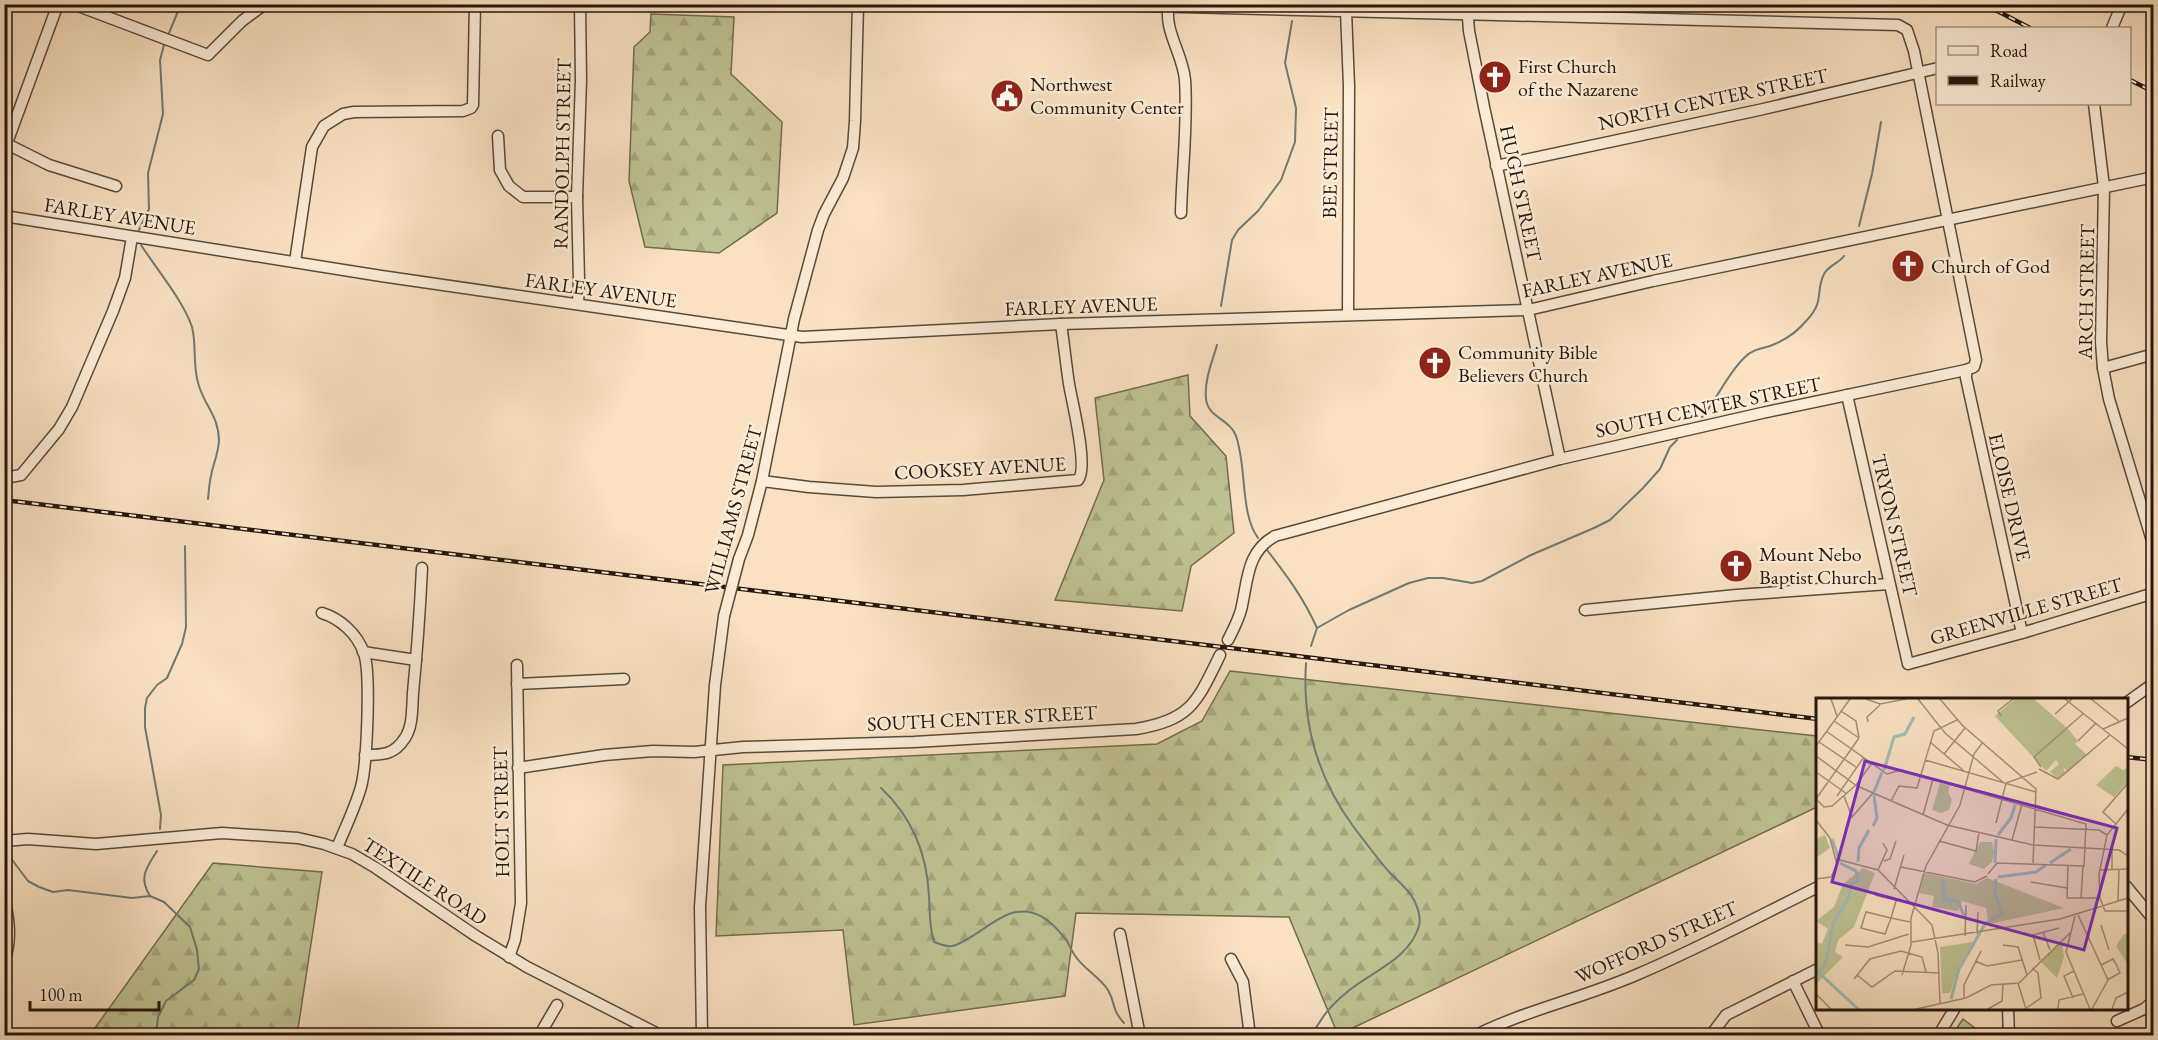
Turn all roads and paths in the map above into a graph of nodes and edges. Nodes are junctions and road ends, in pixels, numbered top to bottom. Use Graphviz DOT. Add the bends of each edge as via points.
graph roads {
  1 [pos="58,4"];
  2 [pos="73,4"];
  3 [pos="265,4"];
  4 [pos="476,4"];
  5 [pos="580,4"];
  6 [pos="858,4"];
  7 [pos="1064,4"];
  8 [pos="2122,4"];
  9 [pos="1168,6"];
  10 [pos="1467,9"];
  11 [pos="1346,10"];
  12 [pos="2112,27"];
  13 [pos="1936,69"];
  14 [pos="1919,73"];
  15 [pos="2094,105"];
  16 [pos="498,136"];
  17 [pos="6,148"];
  18 [pos="1496,166"];
  19 [pos="2154,177"];
  20 [pos="116,186"];
  21 [pos="2104,187"];
  22 [pos="577,197"];
  23 [pos="1180,213"];
  24 [pos="4,216"];
  25 [pos="1948,220"];
  26 [pos="132,237"];
  27 [pos="295,262"];
  28 [pos="578,304"];
  29 [pos="1528,310"];
  30 [pos="1348,315"];
  31 [pos="1061,324"];
  32 [pos="791,336"];
  33 [pos="2154,354"];
  34 [pos="2103,368"];
  35 [pos="1966,370"];
  36 [pos="1847,394"];
  37 [pos="1560,459"];
  38 [pos="4,473"];
  39 [pos="762,481"];
  40 [pos="2154,547"];
  41 [pos="422,568"];
  42 [pos="1889,584"];
  43 [pos="2154,593"];
  44 [pos="1585,610"];
  45 [pos="322,614"];
  46 [pos="2022,633"];
  47 [pos="1228,640"];
  48 [pos="363,652"];
  49 [pos="1220,655"];
  50 [pos="416,660"];
  51 [pos="517,664"];
  52 [pos="1908,664"];
  53 [pos="624,679"];
  54 [pos="2154,683"];
  55 [pos="517,684"];
  56 [pos="2128,702"];
  57 [pos="711,750"];
  58 [pos="365,755"];
  59 [pos="518,768"];
  60 [pos="4,841"];
  61 [pos="337,848"];
  62 [pos="2128,887"];
  63 [pos="1816,888"];
  64 [pos="4,897"];
  65 [pos="2154,920"];
  66 [pos="1120,934"];
  67 [pos="510,957"];
  68 [pos="1231,959"];
  69 [pos="4,962"];
  70 [pos="1816,970"];
  71 [pos="1793,981"];
  72 [pos="2154,1001"];
  73 [pos="557,1005"];
  74 [pos="1955,1010"];
  75 [pos="2008,1010"];
  76 [pos="2117,1021"];
  77 [pos="542,1035"];
  78 [pos="662,1035"];
  79 [pos="702,1035"];
  80 [pos="1140,1035"];
  81 [pos="1250,1035"];
  82 [pos="1474,1035"];
  83 [pos="1714,1035"];
  84 [pos="1820,1035"];
  85 [pos="1938,1035"];
  86 [pos="2009,1035"];
  1 -- 17 [label="street"];
  2 -- 3 [label="street" via="208,55"];
  4 -- 27 [label="street" via="471,108 354,112 324,126 312,147"];
  5 -- 22 [label="street, RANDOLPH STREET"];
  6 -- 32 [label="street, WILLIAMS STREET" via="853,148 843,178 820,222"];
  7 -- 9 [label="street"];
  8 -- 12 [label="street"];
  9 -- 11 [label="street"];
  9 -- 23 [label="street" via="1167,18 1185,79"];
  10 -- 11 [label="street"];
  10 -- 14 [label="street" via="1902,25 1907,30"];
  10 -- 18 [label="street, HUGH STREET"];
  11 -- 30 [label="street, BEE STREET"];
  13 -- 14 [label="street, NORTH CENTER STREET"];
  14 -- 18 [label="street, NORTH CENTER STREET"];
  14 -- 25 [label="street"];
  15 -- 21 [label="street, ARCH STREET"];
  16 -- 22 [label="street" via="500,170 508,186 523,197"];
  17 -- 20 [label="street"];
  18 -- 29 [label="street, HUGH STREET"];
  19 -- 21 [label="street, FARLEY AVENUE"];
  21 -- 25 [label="street, FARLEY AVENUE"];
  21 -- 34 [label="street, ARCH STREET"];
  22 -- 28 [label="street, RANDOLPH STREET"];
  24 -- 26 [label="street, FARLEY AVENUE"];
  25 -- 29 [label="street, FARLEY AVENUE"];
  25 -- 35 [label="street" via="1976,360 1974,367"];
  26 -- 27 [label="street, FARLEY AVENUE"];
  26 -- 38 [label="street" via="125,278 67,418 21,475 10,477"];
  27 -- 28 [label="street, FARLEY AVENUE"];
  28 -- 32 [label="street, FARLEY AVENUE"];
  29 -- 30 [label="street, FARLEY AVENUE"];
  29 -- 37 [label="street, HUGH STREET"];
  30 -- 31 [label="street, FARLEY AVENUE"];
  31 -- 32 [label="street, FARLEY AVENUE"];
  31 -- 39 [label="street, COOKSEY AVENUE" via="1077,421 1082,471 1078,480 963,490 876,492"];
  32 -- 39 [label="street, WILLIAMS STREET"];
  33 -- 34 [label="street"];
  34 -- 40 [label="street, ARCH STREET"];
  35 -- 36 [label="street, SOUTH CENTER STREET"];
  35 -- 46 [label="street, ELOISE DRIVE"];
  36 -- 37 [label="street, SOUTH CENTER STREET"];
  36 -- 42 [label="street, TRYON STREET"];
  37 -- 47 [label="street, SOUTH CENTER STREET" via="1275,536 1252,559 1240,613"];
  39 -- 57 [label="street, WILLIAMS STREET, bridge" via="724,616"];
  41 -- 50 [label="street"];
  42 -- 44 [label="street"];
  42 -- 52 [label="street, TRYON STREET"];
  43 -- 46 [label="street, GREENVILLE STREET"];
  45 -- 48 [label="street" via="346,625"];
  46 -- 52 [label="street, GREENVILLE STREET"];
  48 -- 50 [label="street"];
  48 -- 58 [label="street" via="367,666"];
  49 -- 57 [label="street, SOUTH CENTER STREET" via="1191,706 1168,722 1153,726 1120,731"];
  50 -- 58 [label="street" via="410,729 392,751"];
  51 -- 55 [label="street, HOLT STREET"];
  53 -- 55 [label="street"];
  54 -- 56 [label="street"];
  55 -- 59 [label="street, HOLT STREET"];
  57 -- 59 [label="street, SOUTH CENTER STREET" via="604,754"];
  57 -- 79 [label="street, WILLIAMS STREET" via="700,907"];
  58 -- 61 [label="street" via="361,787"];
  59 -- 67 [label="street, HOLT STREET" via="521,903"];
  60 -- 61 [label="street, TEXTILE ROAD" via="117,843 222,833 298,838"];
  61 -- 67 [label="street, TEXTILE ROAD" via="399,882"];
  62 -- 65 [label="street"];
  63 -- 82 [label="street, WOFFORD STREET" via="1637,975"];
  64 -- 69 [label="street" via="10,925"];
  66 -- 80 [label="street"];
  67 -- 78 [label="street, TEXTILE ROAD"];
  68 -- 81 [label="street" via="1243,982"];
  70 -- 71 [label="street"];
  71 -- 83 [label="street" via="1726,1015"];
  71 -- 84 [label="street"];
  72 -- 76 [label="street"];
  73 -- 77 [label="street"];
  74 -- 85 [label="street"];
  75 -- 86 [label="street"];
}
